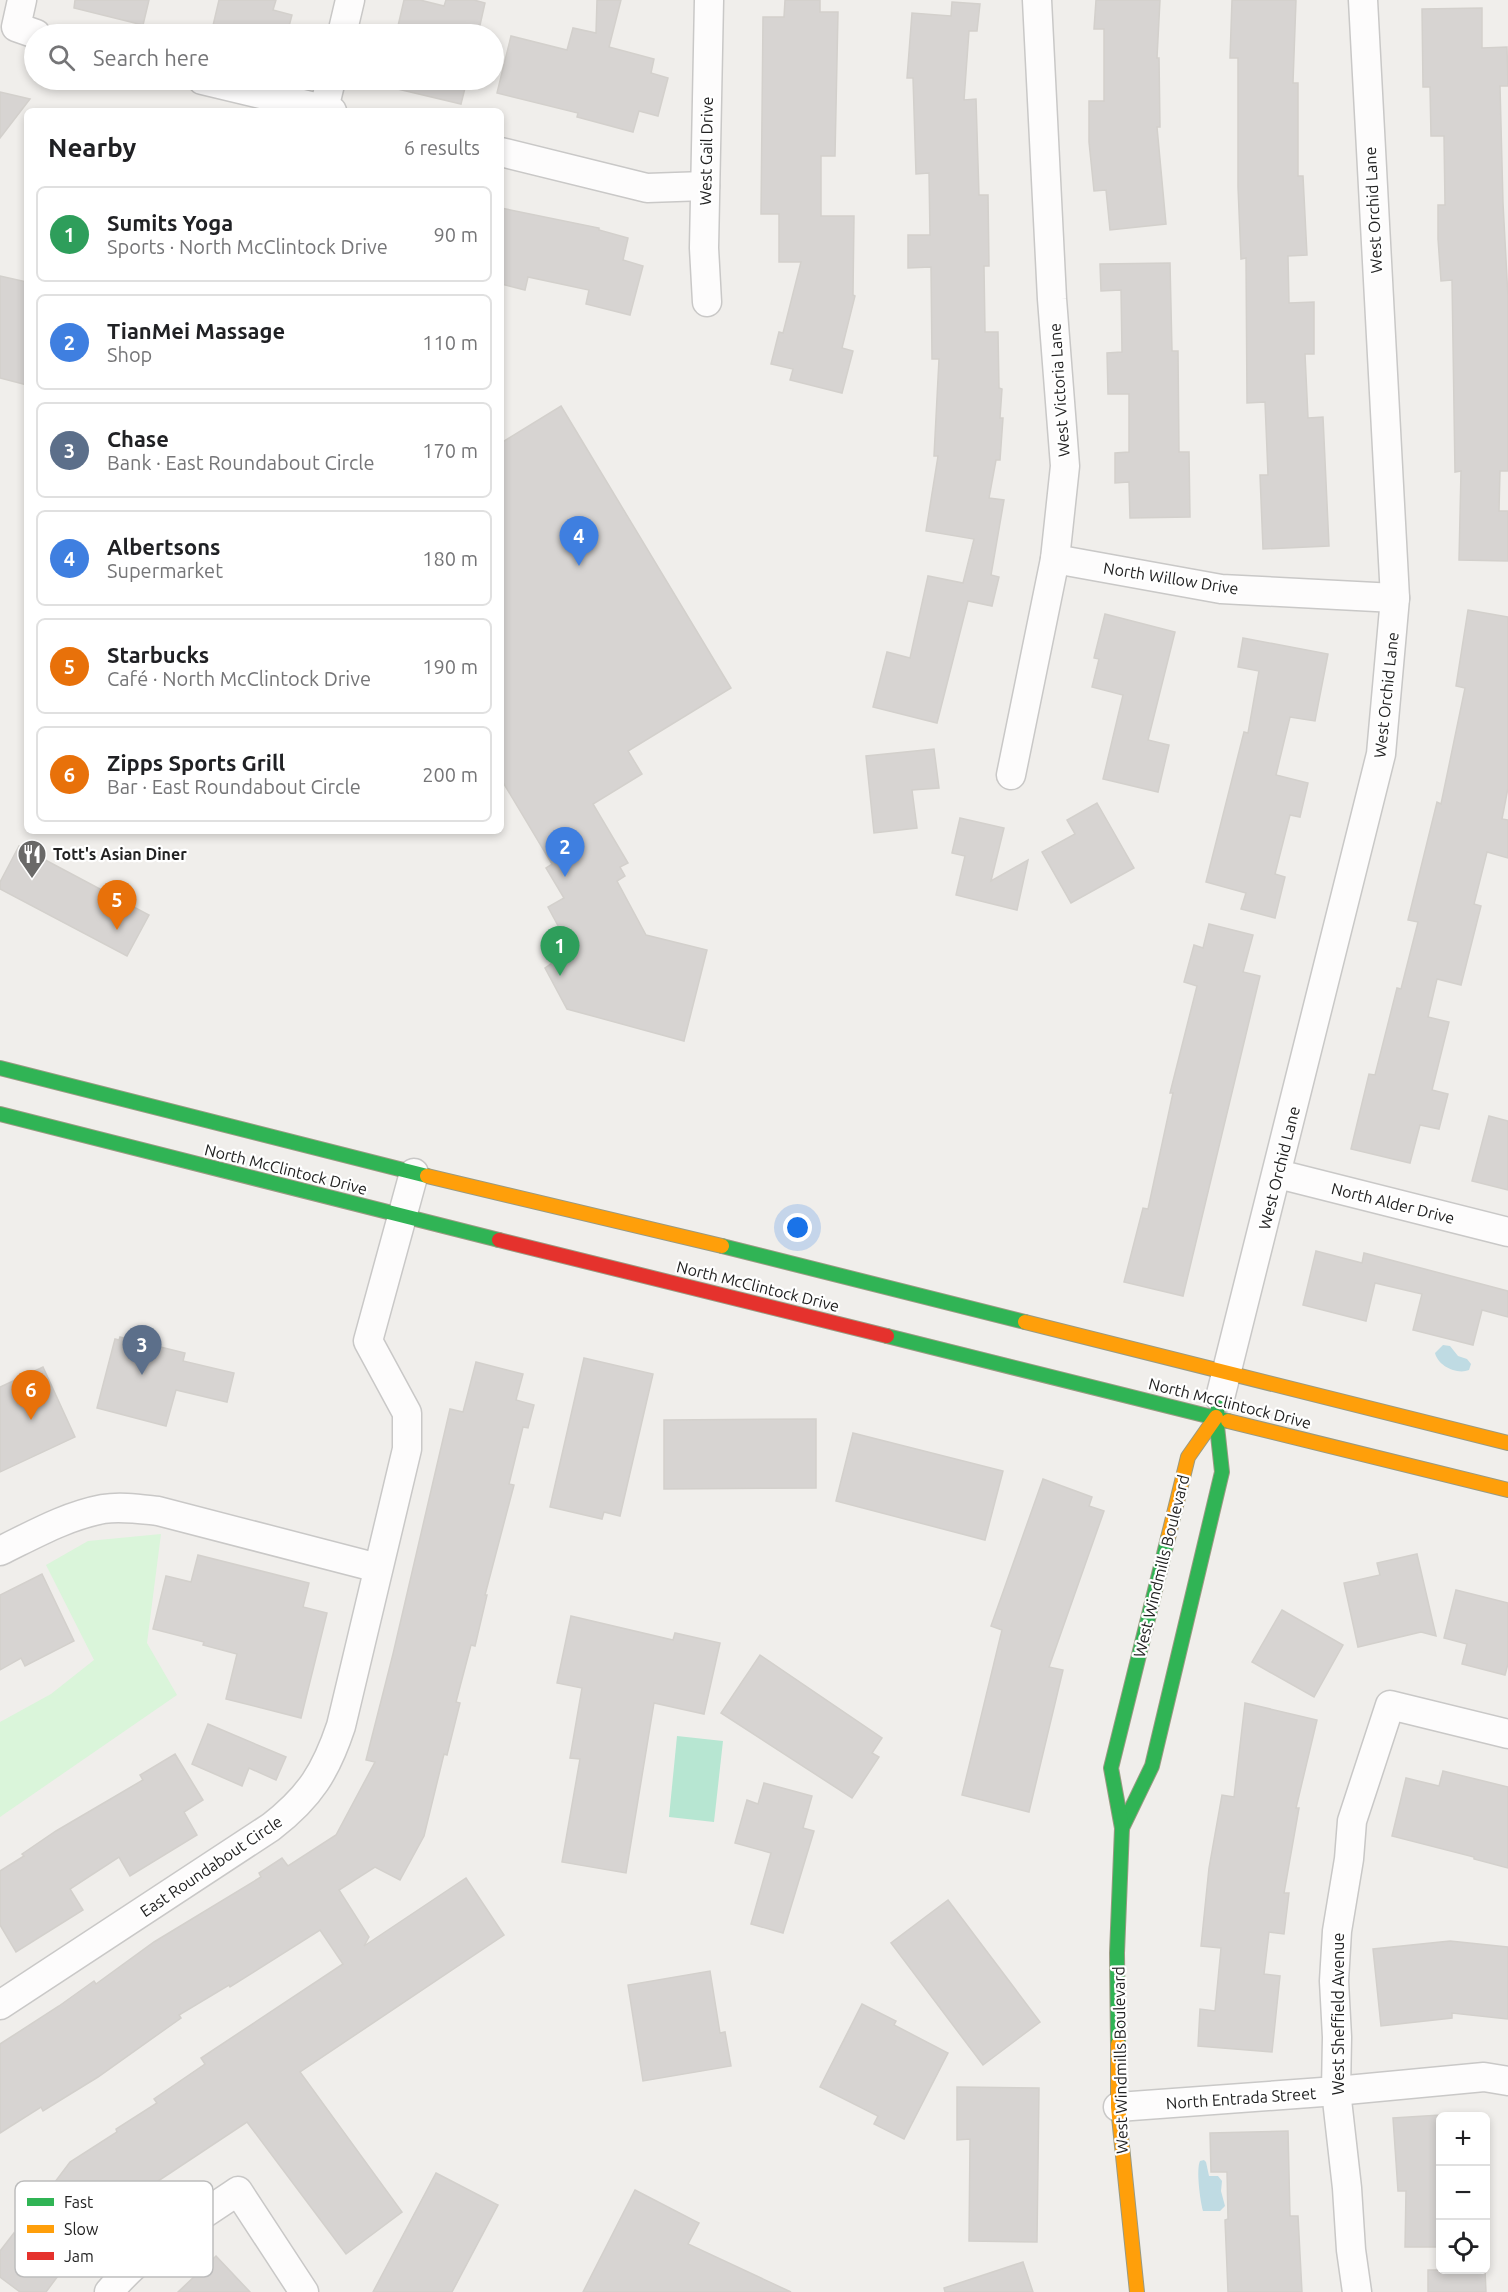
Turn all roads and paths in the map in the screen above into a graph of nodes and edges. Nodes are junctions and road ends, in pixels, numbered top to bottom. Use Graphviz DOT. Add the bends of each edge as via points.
graph roads {
  1 [pos="22,0"];
  2 [pos="350,0"];
  3 [pos="709,0"];
  4 [pos="1037,0"];
  5 [pos="1363,0"];
  6 [pos="25,24"];
  7 [pos="344,24"];
  8 [pos="244,90"];
  9 [pos="330,90"];
  10 [pos="320,108"];
  11 [pos="328,108"];
  12 [pos="504,153"];
  13 [pos="705,186"];
  14 [pos="707,302"];
  15 [pos="1055,558"];
  16 [pos="1395,598"];
  17 [pos="1011,775"];
  18 [pos="0,1068"];
  19 [pos="0,1113"];
  20 [pos="414,1173"];
  21 [pos="1278,1174"];
  22 [pos="402,1216"];
  23 [pos="1508,1232"];
  24 [pos="1221,1396"];
  25 [pos="1508,1443"];
  26 [pos="1508,1490"];
  27 [pos="0,1551"];
  28 [pos="378,1568"];
  29 [pos="1508,1734"];
  30 [pos="1122,1828"];
  31 [pos="0,2005"];
  32 [pos="1508,2081"];
  33 [pos="1336,2091"];
  34 [pos="1118,2107"];
  35 [pos="213,2208"];
  36 [pos="122,2277"];
  37 [pos="109,2292"];
  38 [pos="304,2292"];
  39 [pos="1137,2292"];
  40 [pos="1357,2292"];
  1 -- 6 [label="street"];
  2 -- 7 [label="street"];
  3 -- 13 [label="street, West Gail Drive"];
  4 -- 15 [label="street, West Victoria Lane" via="1065,466"];
  5 -- 16 [label="street, West Orchid Lane"];
  8 -- 10 [label="street"];
  9 -- 11 [label="street"];
  12 -- 13 [label="street" via="647,188"];
  13 -- 14 [label="street, West Gail Drive"];
  15 -- 16 [label="street, North Willow Drive" via="1221,589"];
  15 -- 17 [label="street, West Victoria Lane"];
  16 -- 21 [label="street, West Orchid Lane" via="1381,754"];
  18 -- 20 [label="main road, North McClintock Drive"];
  19 -- 22 [label="main road, North McClintock Drive"];
  20 -- 22 [label="street, East Roundabout Circle"];
  20 -- 24 [label="main road, North McClintock Drive" via="612,1219"];
  21 -- 23 [label="street, North Alder Drive"];
  21 -- 24 [label="street, West Orchid Lane"];
  22 -- 24 [label="main road, North McClintock Drive"];
  22 -- 28 [label="street, East Roundabout Circle" via="368,1341 407,1413 407,1449"];
  24 -- 25 [label="main road, North McClintock Drive"];
  24 -- 26 [label="main road, North McClintock Drive"];
  24 -- 30 [label="main road, West Windmills Boulevard" via="1222,1472 1152,1766"];
  24 -- 30 [label="main road, West Windmills Boulevard" via="1188,1457 1111,1767"];
  27 -- 28 [label="street" via="77,1516 131,1508 158,1511"];
  28 -- 31 [label="street, East Roundabout Circle" via="342,1726 314,1786 271,1827"];
  29 -- 33 [label="street, West Sheffield Avenue" via="1390,1705 1352,1821 1334,1981"];
  30 -- 34 [label="main road, West Windmills Boulevard" via="1117,1953"];
  32 -- 33 [label="street, North Entrada Street" via="1484,2076"];
  33 -- 34 [label="street, North Entrada Street"];
  33 -- 40 [label="street, West Sheffield Avenue"];
  34 -- 39 [label="main road, West Windmills Boulevard"];
  35 -- 38 [label="street" via="238,2191"];
  36 -- 37 [label="street"];
}
